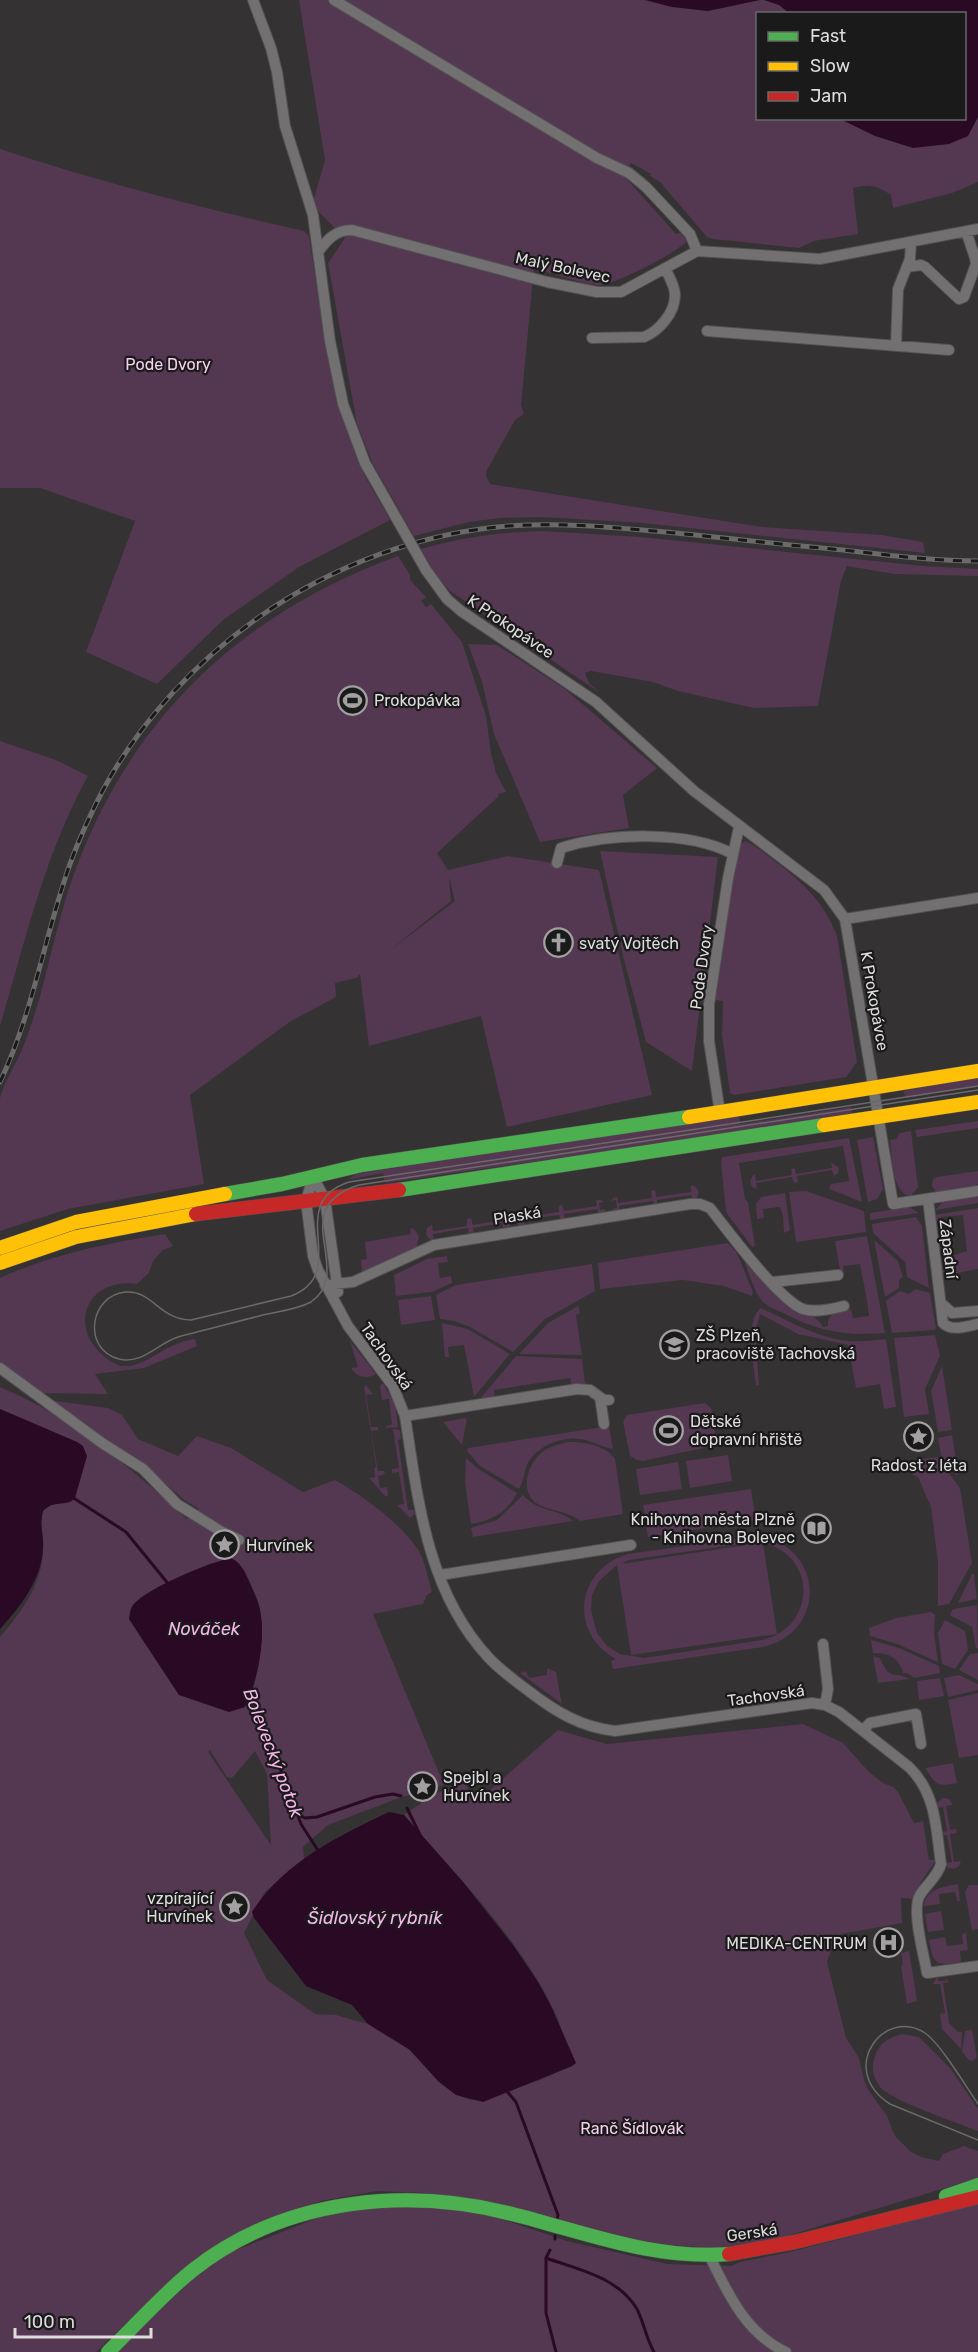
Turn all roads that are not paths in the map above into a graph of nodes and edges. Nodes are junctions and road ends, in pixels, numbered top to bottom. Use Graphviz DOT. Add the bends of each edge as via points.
graph roads {
  1 [pos="253,0"];
  2 [pos="334,0"];
  3 [pos="978,228"];
  4 [pos="966,231"];
  5 [pos="910,242"];
  6 [pos="697,250"];
  7 [pos="318,252"];
  8 [pos="976,257"];
  9 [pos="907,267"];
  10 [pos="665,268"];
  11 [pos="707,331"];
  12 [pos="592,338"];
  13 [pos="896,346"];
  14 [pos="949,350"];
  15 [pos="739,827"];
  16 [pos="733,854"];
  17 [pos="557,863"];
  18 [pos="978,898"];
  19 [pos="845,919"];
  20 [pos="978,1071"];
  21 [pos="874,1088"];
  22 [pos="978,1102"];
  23 [pos="720,1113"];
  24 [pos="878,1117"];
  25 [pos="312,1177"];
  26 [pos="978,1191"];
  27 [pos="326,1199"];
  28 [pos="928,1199"];
  29 [pos="306,1201"];
  30 [pos="0,1248"];
  31 [pos="0,1263"];
  32 [pos="838,1275"];
  33 [pos="773,1282"];
  34 [pos="331,1285"];
  35 [pos="941,1302"];
  36 [pos="844,1306"];
  37 [pos="978,1311"];
  38 [pos="978,1324"];
  39 [pos="0,1368"];
  40 [pos="405,1416"];
  41 [pos="604,1424"];
  42 [pos="239,1539"];
  43 [pos="631,1545"];
  44 [pos="440,1575"];
  45 [pos="823,1644"];
  46 [pos="825,1705"];
  47 [pos="863,1730"];
  48 [pos="921,1744"];
  49 [pos="978,1966"];
  50 [pos="978,2186"];
  51 [pos="978,2197"];
  52 [pos="837,2231"];
  53 [pos="709,2255"];
  54 [pos="108,2352"];
  55 [pos="786,2352"];
  1 -- 7 [label="street" via="277,72 285,126 313,215"];
  2 -- 6 [label="street" via="597,158 629,173 690,234"];
  3 -- 4 [label="street"];
  4 -- 5 [label="street"];
  4 -- 8 [label="street"];
  5 -- 6 [label="street" via="820,259"];
  5 -- 9 [label="street"];
  6 -- 10 [label="street, Malý Bolevec"];
  7 -- 10 [label="street, Malý Bolevec" via="332,236 352,230 547,282 608,293 621,292"];
  7 -- 15 [label="street, K Prokopávce, bridge" via="330,341 344,404 365,463 426,570 447,599 596,702"];
  8 -- 9 [label="street" via="964,297 959,299 925,267"];
  9 -- 13 [label="street" via="898,289"];
  10 -- 12 [label="street" via="675,294 674,304 661,325 644,337"];
  11 -- 13 [label="street"];
  13 -- 14 [label="street"];
  15 -- 16 [label="street, Pode Dvory"];
  15 -- 19 [label="street, K Prokopávce" via="824,890"];
  16 -- 17 [label="street" via="695,840 632,837 585,840 561,848"];
  16 -- 23 [label="street, Pode Dvory" via="709,1004 709,1041"];
  18 -- 19 [label="street"];
  19 -- 21 [label="street, K Prokopávce"];
  20 -- 21 [label="main road"];
  21 -- 23 [label="main road"];
  21 -- 24 [label="street"];
  22 -- 24 [label="main road"];
  23 -- 25 [label="main road" via="362,1165"];
  24 -- 27 [label="main road"];
  24 -- 28 [label="street" via="893,1204"];
  25 -- 27 [label="street"];
  25 -- 29 [label="street"];
  25 -- 30 [label="main road" via="76,1222"];
  26 -- 28 [label="street"];
  27 -- 29 [label="main road"];
  27 -- 34 [label="street, Tachovská"];
  28 -- 35 [label="street, Západní"];
  29 -- 31 [label="main road" via="200,1213 105,1230"];
  29 -- 34 [label="street" via="313,1256"];
  32 -- 33 [label="street"];
  33 -- 34 [label="street, Plaská" via="710,1208 690,1204 434,1245 353,1282"];
  33 -- 36 [label="street, Plaská" via="785,1299 804,1310"];
  34 -- 40 [label="street, Tachovská" via="354,1335 393,1386"];
  35 -- 37 [label="street, Západní" via="952,1313"];
  35 -- 38 [label="street, Západní" via="947,1327"];
  39 -- 42 [label="street" via="143,1469 177,1504"];
  40 -- 41 [label="street, Tachovská" via="577,1389 590,1390 605,1398"];
  40 -- 44 [label="street, Tachovská" via="422,1522"];
  43 -- 44 [label="street"];
  44 -- 46 [label="street, Tachovská" via="466,1630 489,1658 535,1696 583,1725 615,1731 812,1703"];
  45 -- 46 [label="street" via="828,1689"];
  46 -- 47 [label="street, Tachovská"];
  47 -- 48 [label="street" via="870,1723 916,1714"];
  47 -- 49 [label="street, Tachovská" via="914,1772 930,1797 941,1864 921,1893 916,1908 927,1973"];
  50 -- 52 [label="main road, Gerská"];
  51 -- 52 [label="main road, Gerská"];
  52 -- 53 [label="main road, Gerská" via="770,2248"];
  53 -- 54 [label="main road, Gerská" via="608,2242 470,2204 397,2199 339,2205 289,2218 226,2247 194,2269"];
  53 -- 55 [label="street" via="737,2308 753,2329 772,2346"];
}
